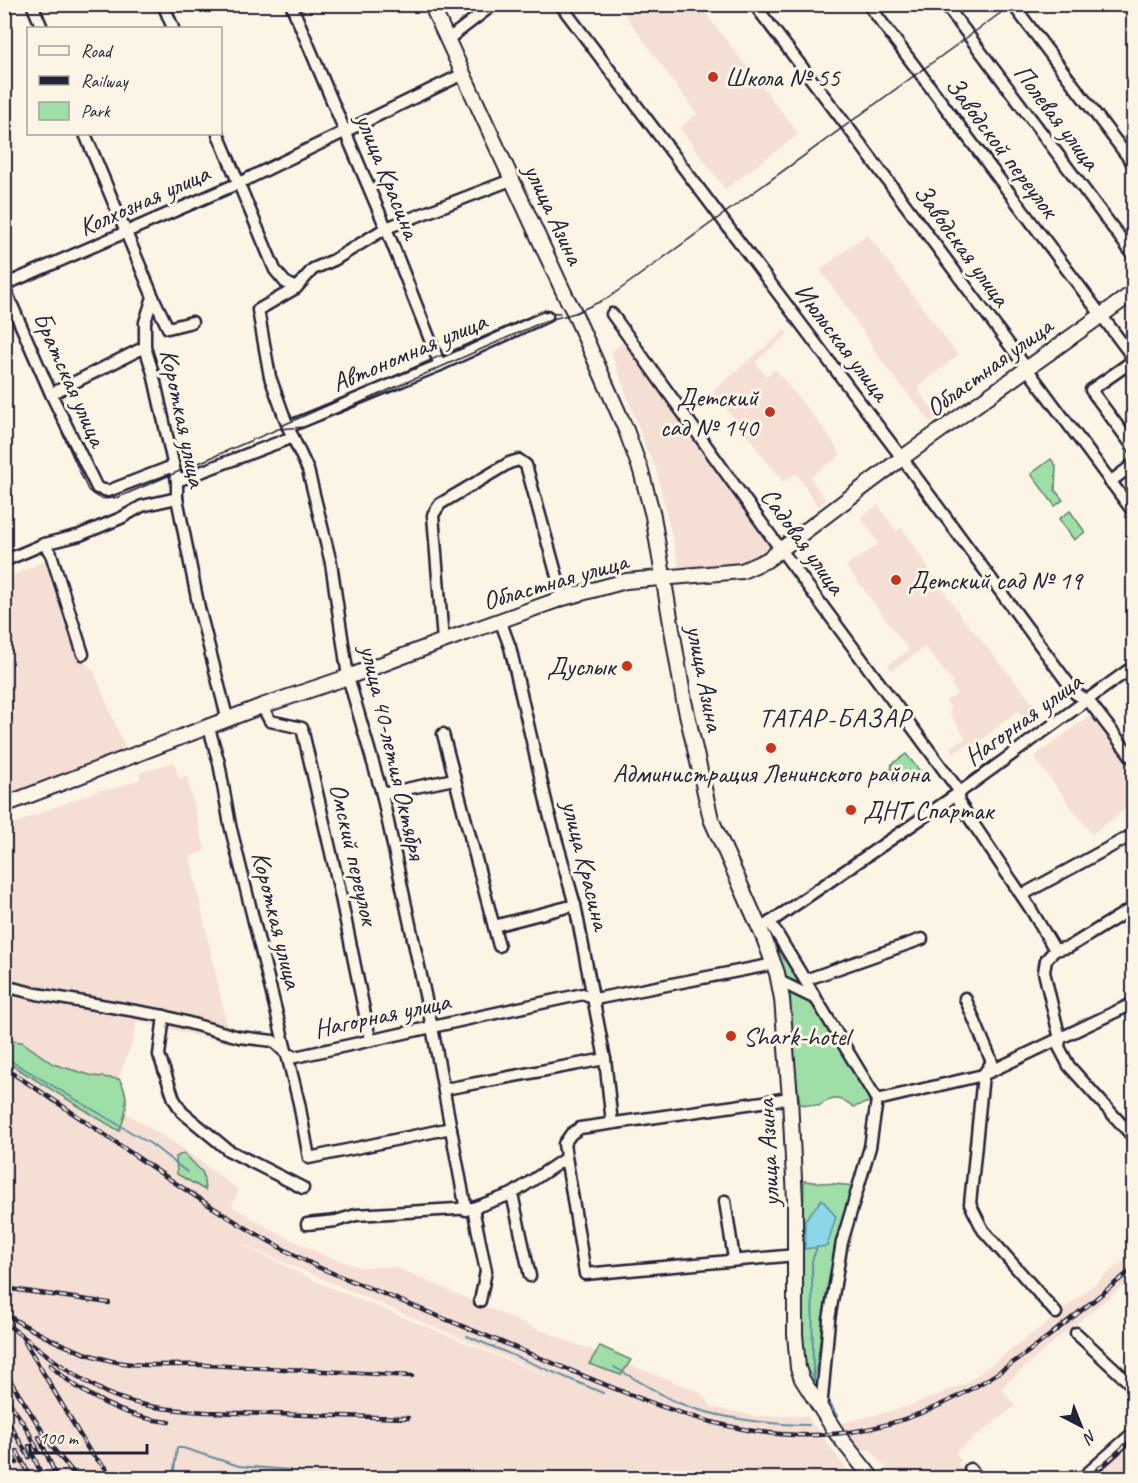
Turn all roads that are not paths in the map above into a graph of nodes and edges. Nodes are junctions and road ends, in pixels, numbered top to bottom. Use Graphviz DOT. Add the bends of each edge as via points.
graph roads {
  1 [pos="32,4"];
  2 [pos="163,4"];
  3 [pos="291,4"];
  4 [pos="431,4"];
  5 [pos="494,4"];
  6 [pos="560,4"];
  7 [pos="754,4"];
  8 [pos="868,4"];
  9 [pos="945,4"];
  10 [pos="1017,10"];
  11 [pos="42,27"];
  12 [pos="173,27"];
  13 [pos="447,39"];
  14 [pos="463,74"];
  15 [pos="346,132"];
  16 [pos="85,135"];
  17 [pos="218,135"];
  18 [pos="1134,165"];
  19 [pos="511,180"];
  20 [pos="239,183"];
  21 [pos="386,228"];
  22 [pos="125,234"];
  23 [pos="1134,256"];
  24 [pos="4,286"];
  25 [pos="296,288"];
  26 [pos="1134,292"];
  27 [pos="153,297"];
  28 [pos="612,314"];
  29 [pos="547,316"];
  30 [pos="1101,316"];
  31 [pos="192,322"];
  32 [pos="145,348"];
  33 [pos="1134,359"];
  34 [pos="440,365"];
  35 [pos="1027,370"];
  36 [pos="51,394"];
  37 [pos="288,427"];
  38 [pos="293,437"];
  39 [pos="1134,448"];
  40 [pos="902,458"];
  41 [pos="1134,464"];
  42 [pos="173,466"];
  43 [pos="177,482"];
  44 [pos="1110,482"];
  45 [pos="177,498"];
  46 [pos="1134,513"];
  47 [pos="44,544"];
  48 [pos="780,549"];
  49 [pos="4,561"];
  50 [pos="662,579"];
  51 [pos="563,598"];
  52 [pos="500,620"];
  53 [pos="443,641"];
  54 [pos="83,654"];
  55 [pos="1134,666"];
  56 [pos="348,677"];
  57 [pos="1088,700"];
  58 [pos="262,706"];
  59 [pos="228,721"];
  60 [pos="209,728"];
  61 [pos="443,734"];
  62 [pos="1134,760"];
  63 [pos="454,779"];
  64 [pos="960,792"];
  65 [pos="382,794"];
  66 [pos="4,805"];
  67 [pos="1134,834"];
  68 [pos="1022,895"];
  69 [pos="575,905"];
  70 [pos="1134,907"];
  71 [pos="494,926"];
  72 [pos="765,926"];
  73 [pos="922,939"];
  74 [pos="499,946"];
  75 [pos="1054,950"];
  76 [pos="774,964"];
  77 [pos="805,980"];
  78 [pos="779,981"];
  79 [pos="4,986"];
  80 [pos="965,998"];
  81 [pos="595,999"];
  82 [pos="816,1000"];
  83 [pos="1134,1003"];
  84 [pos="164,1017"];
  85 [pos="432,1027"];
  86 [pos="1060,1039"];
  87 [pos="370,1040"];
  88 [pos="286,1053"];
  89 [pos="605,1059"];
  90 [pos="983,1075"];
  91 [pos="444,1089"];
  92 [pos="790,1098"];
  93 [pos="877,1100"];
  94 [pos="612,1123"];
  95 [pos="451,1128"];
  96 [pos="1134,1138"];
  97 [pos="566,1158"];
  98 [pos="303,1188"];
  99 [pos="513,1194"];
  100 [pos="725,1201"];
  101 [pos="470,1209"];
  102 [pos="307,1224"];
  103 [pos="796,1255"];
  104 [pos="734,1259"];
  105 [pos="530,1276"];
  106 [pos="480,1300"];
  107 [pos="1056,1313"];
  108 [pos="1076,1333"];
  109 [pos="1134,1387"];
  110 [pos="821,1410"];
  111 [pos="1134,1432"];
  112 [pos="970,1469"];
  113 [pos="872,1479"];
  114 [pos="978,1479"];
  115 [pos="1082,1479"];
  1 -- 11 [label="street"];
  2 -- 12 [label="street"];
  3 -- 15 [label="street, улица Красина"];
  4 -- 13 [label="main road, улица Азина"];
  5 -- 13 [label="street"];
  6 -- 40 [label="street, Июльская улица"];
  7 -- 35 [label="street, Заводская улица"];
  8 -- 30 [label="street, Заводской переулок"];
  9 -- 23 [label="street, Полевая улица"];
  10 -- 18 [label="street"];
  13 -- 14 [label="main road, улица Азина"];
  14 -- 15 [label="street, Колхозная улица"];
  14 -- 19 [label="main road, улица Азина"];
  15 -- 20 [label="street, Колхозная улица"];
  15 -- 21 [label="street, улица Красина"];
  16 -- 22 [label="street"];
  17 -- 20 [label="street"];
  19 -- 21 [label="street"];
  19 -- 50 [label="main road, улица Азина" via="626,430 652,516"];
  20 -- 22 [label="street, Колхозная улица"];
  20 -- 25 [label="street" via="275,270"];
  21 -- 25 [label="street" via="313,269"];
  21 -- 34 [label="street, улица Красина"];
  22 -- 24 [label="street, Колхозная улица"];
  22 -- 27 [label="street"];
  24 -- 36 [label="street, Братская улица"];
  25 -- 37 [label="street, улица 40-летия Октября" via="258,310 270,377"];
  26 -- 30 [label="main road, Областная улица"];
  27 -- 31 [label="street" via="168,328"];
  27 -- 32 [label="street, Короткая улица" via="146,322"];
  28 -- 48 [label="street, Садовая улица"];
  29 -- 34 [label="street, Автономная улица"];
  30 -- 33 [label="street, Заводской переулок"];
  30 -- 35 [label="main road, Областная улица"];
  32 -- 36 [label="street"];
  32 -- 42 [label="street, Короткая улица"];
  33 -- 39 [label="street" via="1091,390"];
  34 -- 37 [label="street, Автономная улица"];
  35 -- 40 [label="main road, Областная улица"];
  35 -- 44 [label="street, Заводская улица"];
  36 -- 42 [label="street, Братская улица" via="97,488 108,491"];
  37 -- 38 [label="street, улица 40-летия Октября"];
  38 -- 43 [label="street"];
  38 -- 56 [label="street, улица 40-летия Октября" via="308,470 331,563"];
  40 -- 48 [label="main road, Областная улица"];
  40 -- 57 [label="street, Июльская улица" via="1076,694"];
  41 -- 44 [label="street"];
  42 -- 43 [label="street, Короткая улица"];
  43 -- 45 [label="street, Короткая улица"];
  44 -- 46 [label="street, Заводская улица"];
  45 -- 47 [label="street" via="142,506 80,535"];
  45 -- 59 [label="street, Короткая улица" via="199,608"];
  47 -- 49 [label="street"];
  47 -- 54 [label="street" via="51,554"];
  48 -- 50 [label="main road, Областная улица" via="767,560 742,571"];
  48 -- 64 [label="street, Садовая улица"];
  50 -- 51 [label="main road, Областная улица" via="626,581"];
  50 -- 72 [label="main road, улица Азина" via="711,819"];
  51 -- 52 [label="main road, Областная улица"];
  51 -- 53 [label="street" via="526,465 519,460 509,463 440,504 434,515"];
  52 -- 53 [label="main road, Областная улица"];
  52 -- 69 [label="street, улица Красина"];
  53 -- 56 [label="main road, Областная улица"];
  55 -- 57 [label="street, Нагорная улица"];
  56 -- 58 [label="main road, Областная улица"];
  56 -- 65 [label="street, улица 40-летия Октября"];
  57 -- 62 [label="street, Июльская улица"];
  57 -- 64 [label="street, Нагорная улица"];
  58 -- 59 [label="main road, Областная улица"];
  58 -- 87 [label="street, Омский переулок" via="270,721 302,728"];
  59 -- 60 [label="main road, Областная улица"];
  60 -- 66 [label="main road, Областная улица"];
  60 -- 88 [label="street, Короткая улица"];
  61 -- 63 [label="street"];
  63 -- 65 [label="street"];
  63 -- 71 [label="street"];
  64 -- 68 [label="street, Садовая улица" via="958,801"];
  64 -- 72 [label="street, Нагорная улица"];
  65 -- 85 [label="street, улица 40-летия Октября"];
  67 -- 68 [label="street"];
  68 -- 75 [label="street, Садовая улица"];
  69 -- 71 [label="street"];
  69 -- 81 [label="street, улица Красина"];
  70 -- 75 [label="street" via="1069,947"];
  71 -- 74 [label="street"];
  72 -- 76 [label="main road, улица Азина"];
  72 -- 77 [label="street"];
  73 -- 77 [label="street"];
  75 -- 86 [label="street" via="1046,960 1044,972"];
  76 -- 78 [label="main road, улица Азина"];
  76 -- 81 [label="street, Нагорная улица"];
  77 -- 82 [label="street"];
  78 -- 82 [label="street"];
  78 -- 92 [label="main road, улица Азина"];
  79 -- 84 [label="street, Нагорная улица"];
  80 -- 90 [label="street" via="993,1062"];
  81 -- 85 [label="street, Нагорная улица" via="583,994"];
  81 -- 89 [label="street, улица Красина"];
  82 -- 93 [label="street"];
  83 -- 86 [label="street"];
  84 -- 88 [label="street, Нагорная улица" via="239,1037 273,1041"];
  84 -- 98 [label="street" via="159,1054 182,1112 228,1150"];
  85 -- 87 [label="street, Нагорная улица"];
  85 -- 91 [label="street, улица 40-летия Октября"];
  86 -- 90 [label="street"];
  86 -- 96 [label="street" via="1059,1047 1069,1066"];
  87 -- 88 [label="street, Нагорная улица" via="296,1057"];
  88 -- 95 [label="street, Короткая улица" via="309,1158"];
  89 -- 91 [label="street"];
  89 -- 94 [label="street, улица Красина"];
  90 -- 93 [label="street"];
  90 -- 107 [label="street" via="970,1204 983,1230"];
  91 -- 95 [label="street, улица 40-летия Октября"];
  92 -- 94 [label="street"];
  92 -- 103 [label="main road, улица Азина"];
  93 -- 110 [label="street" via="870,1147 842,1242 829,1320"];
  94 -- 97 [label="street" via="580,1128 570,1134 564,1144"];
  95 -- 101 [label="street, улица 40-летия Октября"];
  97 -- 99 [label="street"];
  97 -- 104 [label="street" via="585,1274"];
  99 -- 101 [label="street"];
  99 -- 105 [label="street"];
  100 -- 104 [label="street"];
  101 -- 102 [label="street" via="356,1215"];
  101 -- 106 [label="street, улица 40-летия Октября" via="486,1271"];
  103 -- 104 [label="street"];
  103 -- 110 [label="main road, улица Азина" via="796,1356 802,1378"];
  108 -- 109 [label="street"];
  110 -- 113 [label="main road, улица Азина"];
  111 -- 115 [label="street"];
  112 -- 114 [label="street"];
}
